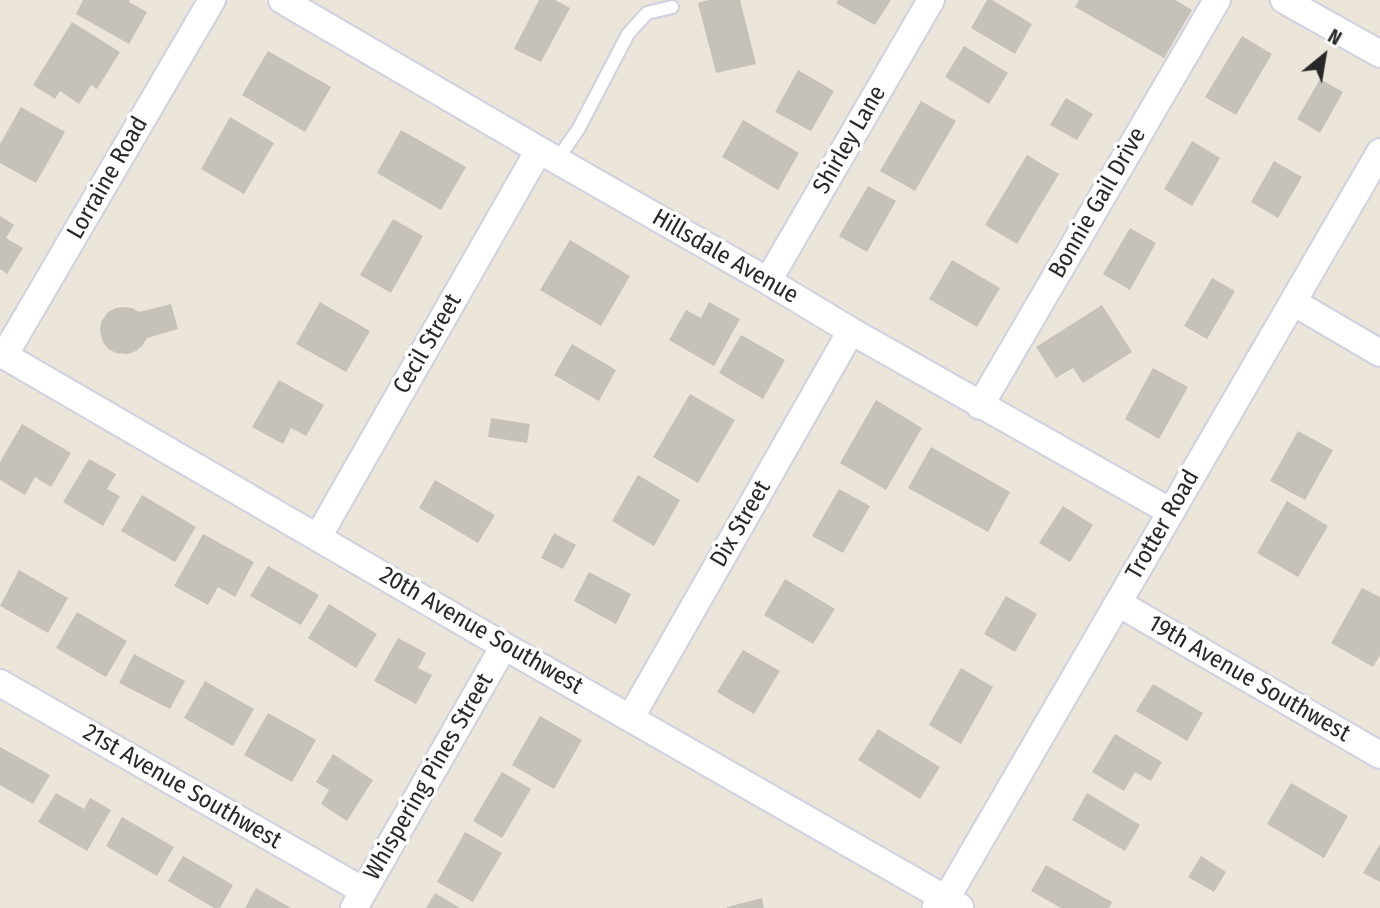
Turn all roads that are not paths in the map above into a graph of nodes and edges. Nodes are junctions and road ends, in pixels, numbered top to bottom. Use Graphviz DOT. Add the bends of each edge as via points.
graph roads {
  1 [pos="212,0"];
  2 [pos="282,0"];
  3 [pos="931,0"];
  4 [pos="1217,0"];
  5 [pos="1284,0"];
  6 [pos="672,7"];
  7 [pos="1380,54"];
  8 [pos="1380,152"];
  9 [pos="548,155"];
  10 [pos="768,281"];
  11 [pos="1293,302"];
  12 [pos="851,331"];
  13 [pos="1380,353"];
  14 [pos="2,354"];
  15 [pos="980,406"];
  16 [pos="1171,512"];
  17 [pos="318,537"];
  18 [pos="1118,603"];
  19 [pos="504,646"];
  20 [pos="0,683"];
  21 [pos="631,717"];
  22 [pos="1380,755"];
  23 [pos="359,900"];
  24 [pos="949,905"];
  1 -- 14 [label="street, Lorraine Road"];
  2 -- 9 [label="street, Hillsdale Avenue"];
  3 -- 10 [label="street, Shirley Lane"];
  4 -- 15 [label="street, Bonnie Gail Drive"];
  5 -- 7 [label="street"];
  6 -- 9 [label="lane" via="647,13 628,34 579,128"];
  8 -- 11 [label="street, Trotter Road"];
  9 -- 10 [label="street, Hillsdale Avenue"];
  9 -- 17 [label="street, Cecil Street"];
  10 -- 12 [label="street, Hillsdale Avenue"];
  11 -- 13 [label="street"];
  11 -- 16 [label="street, Trotter Road"];
  12 -- 15 [label="street, Hillsdale Avenue"];
  12 -- 21 [label="street, Dix Street"];
  14 -- 17 [label="street, 20th Avenue Southwest"];
  15 -- 16 [label="street, Hillsdale Avenue"];
  16 -- 18 [label="street, Trotter Road"];
  17 -- 19 [label="street, 20th Avenue Southwest"];
  18 -- 22 [label="street, 19th Avenue Southwest"];
  18 -- 24 [label="street, Trotter Road"];
  19 -- 21 [label="street, 20th Avenue Southwest"];
  19 -- 23 [label="street, Whispering Pines Street"];
  20 -- 23 [label="street, 21st Avenue Southwest"];
  21 -- 24 [label="street, 20th Avenue Southwest"];
}
